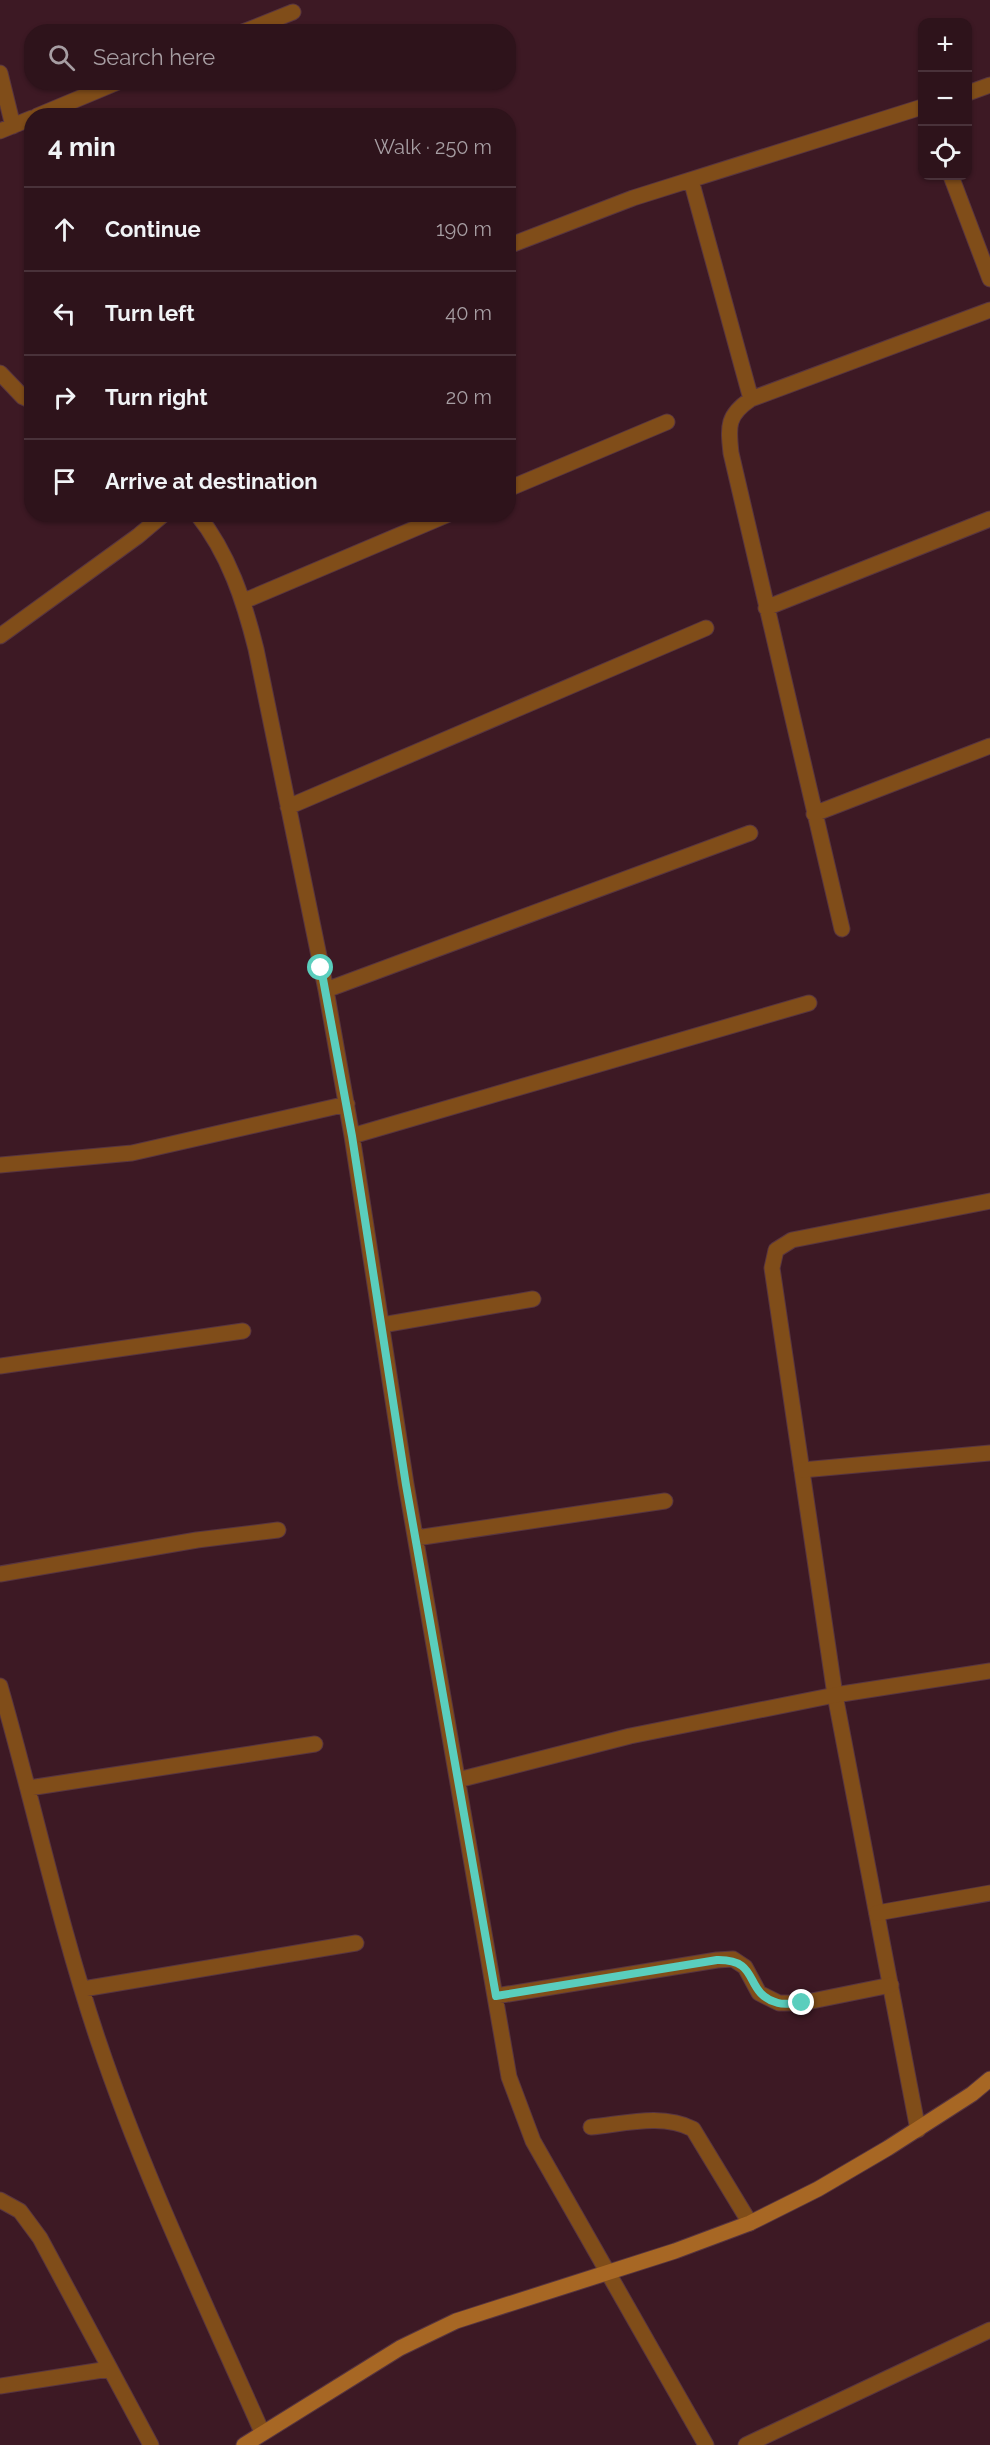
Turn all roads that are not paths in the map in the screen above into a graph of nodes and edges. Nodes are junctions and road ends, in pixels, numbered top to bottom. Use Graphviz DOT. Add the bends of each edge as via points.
graph roads {
  1 [pos="292,12"];
  2 [pos="263,24"];
  3 [pos="0,73"];
  4 [pos="990,85"];
  5 [pos="99,90"];
  6 [pos="972,92"];
  7 [pos="56,108"];
  8 [pos="918,108"];
  9 [pos="24,121"];
  10 [pos="7,128"];
  11 [pos="691,180"];
  12 [pos="953,180"];
  13 [pos="516,243"];
  14 [pos="990,279"];
  15 [pos="990,310"];
  16 [pos="0,373"];
  17 [pos="24,396"];
  18 [pos="751,399"];
  19 [pos="667,422"];
  20 [pos="516,486"];
  21 [pos="990,519"];
  22 [pos="155,522"];
  23 [pos="202,522"];
  24 [pos="430,522"];
  25 [pos="244,601"];
  26 [pos="766,608"];
  27 [pos="706,628"];
  28 [pos="0,636"];
  29 [pos="990,746"];
  30 [pos="288,807"];
  31 [pos="814,814"];
  32 [pos="750,833"];
  33 [pos="842,929"];
  34 [pos="326,990"];
  35 [pos="810,1003"];
  36 [pos="347,1104"];
  37 [pos="352,1136"];
  38 [pos="0,1165"];
  39 [pos="990,1201"];
  40 [pos="533,1299"];
  41 [pos="382,1325"];
  42 [pos="243,1331"];
  43 [pos="0,1366"];
  44 [pos="990,1453"];
  45 [pos="802,1470"];
  46 [pos="665,1501"];
  47 [pos="278,1530"];
  48 [pos="416,1538"];
  49 [pos="0,1574"];
  50 [pos="990,1671"];
  51 [pos="0,1686"];
  52 [pos="835,1695"];
  53 [pos="315,1744"];
  54 [pos="458,1780"];
  55 [pos="29,1788"];
  56 [pos="990,1893"];
  57 [pos="876,1913"];
  58 [pos="356,1943"];
  59 [pos="891,1985"];
  60 [pos="83,1989"];
  61 [pos="496,1996"];
  62 [pos="990,2079"];
  63 [pos="591,2127"];
  64 [pos="918,2130"];
  65 [pos="0,2200"];
  66 [pos="750,2223"];
  67 [pos="609,2271"];
  68 [pos="990,2330"];
  69 [pos="109,2368"];
  70 [pos="0,2386"];
  71 [pos="262,2432"];
  72 [pos="151,2445"];
  73 [pos="244,2445"];
  74 [pos="706,2445"];
  75 [pos="746,2445"];
  1 -- 2 [label="street"];
  3 -- 10 [label="street"];
  4 -- 6 [label="street"];
  5 -- 7 [label="street"];
  8 -- 11 [label="street"];
  9 -- 10 [label="street"];
  11 -- 13 [label="street"];
  11 -- 18 [label="street"];
  12 -- 14 [label="street"];
  15 -- 18 [label="street"];
  16 -- 17 [label="street"];
  18 -- 26 [label="street" via="730,420 728,434"];
  19 -- 20 [label="street"];
  21 -- 26 [label="street"];
  22 -- 28 [label="street"];
  23 -- 25 [label="street" via="223,553"];
  24 -- 25 [label="street"];
  25 -- 30 [label="street"];
  26 -- 31 [label="street"];
  27 -- 30 [label="street"];
  29 -- 31 [label="street"];
  30 -- 34 [label="street"];
  31 -- 33 [label="street"];
  32 -- 34 [label="street"];
  34 -- 36 [label="street"];
  35 -- 37 [label="street"];
  36 -- 37 [label="street"];
  36 -- 38 [label="street" via="132,1153"];
  37 -- 41 [label="street"];
  39 -- 45 [label="street" via="792,1240 776,1250 772,1269"];
  40 -- 41 [label="street"];
  41 -- 48 [label="street"];
  42 -- 43 [label="street"];
  44 -- 45 [label="street"];
  45 -- 52 [label="street"];
  46 -- 48 [label="street"];
  47 -- 49 [label="street"];
  48 -- 54 [label="street"];
  50 -- 52 [label="street"];
  51 -- 55 [label="street"];
  52 -- 54 [label="street" via="630,1736"];
  52 -- 57 [label="street"];
  53 -- 55 [label="street"];
  54 -- 61 [label="street"];
  55 -- 60 [label="street"];
  56 -- 57 [label="street"];
  57 -- 59 [label="street"];
  58 -- 60 [label="street"];
  59 -- 61 [label="street" via="802,2003 779,2003 759,1993 746,1967 733,1959"];
  59 -- 64 [label="street"];
  60 -- 71 [label="street" via="98,2040 148,2171"];
  61 -- 67 [label="street" via="509,2077 533,2141"];
  62 -- 64 [label="street"];
  63 -- 66 [label="street" via="662,2120 693,2129"];
  64 -- 66 [label="street" via="818,2189"];
  65 -- 69 [label="street" via="21,2211 40,2238"];
  66 -- 67 [label="street"];
  67 -- 71 [label="street" via="456,2322 400,2348"];
  67 -- 74 [label="street"];
  68 -- 75 [label="street"];
  69 -- 70 [label="street"];
  69 -- 72 [label="street"];
  71 -- 73 [label="street"];
}
